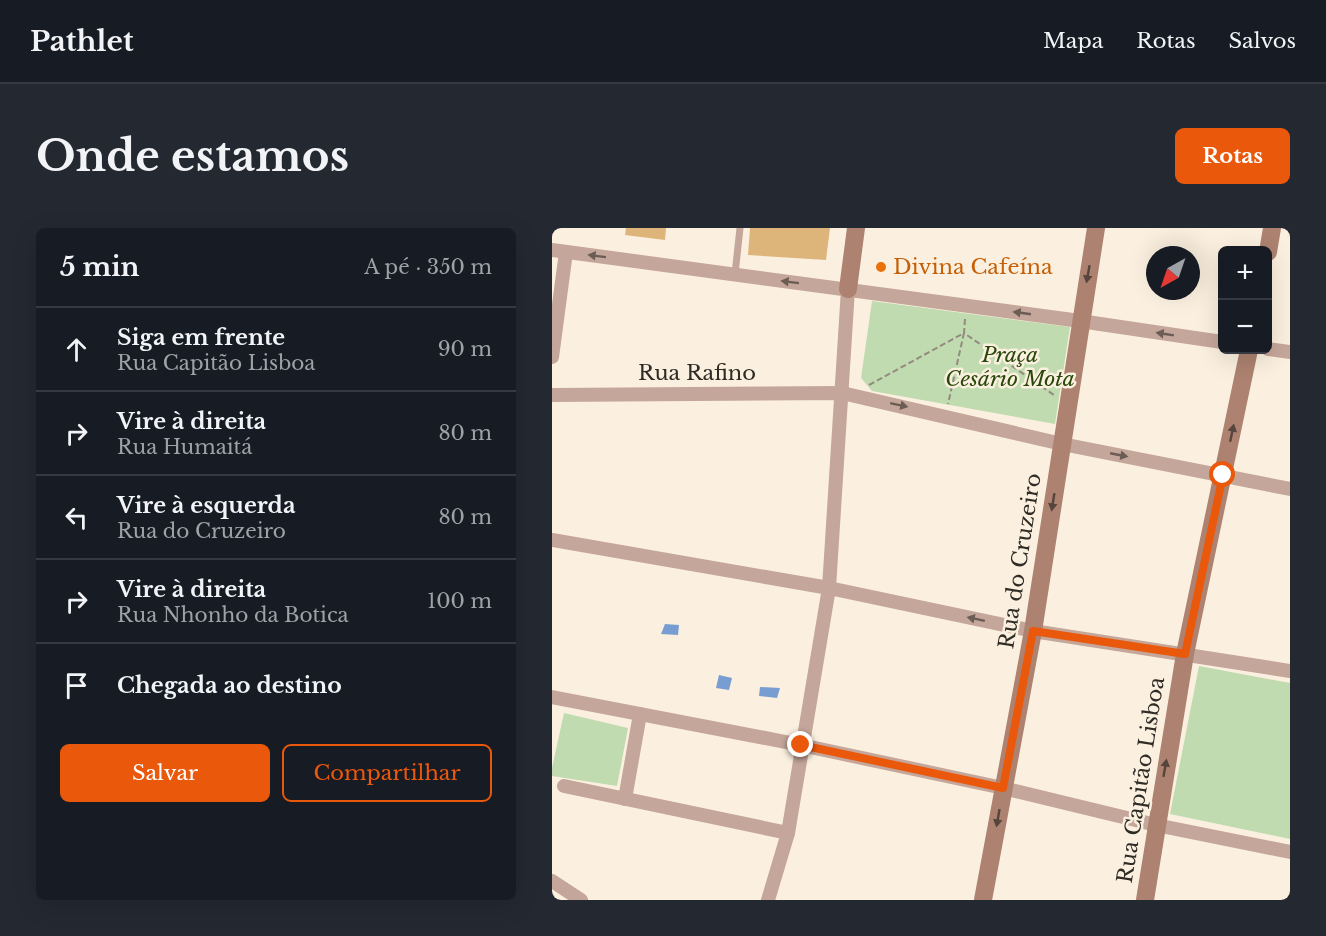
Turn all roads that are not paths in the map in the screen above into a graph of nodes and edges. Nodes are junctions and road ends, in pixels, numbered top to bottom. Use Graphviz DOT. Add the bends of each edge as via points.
graph roads {
  1 [pos="740,228"];
  2 [pos="855,228"];
  3 [pos="1096,228"];
  4 [pos="1272,228"];
  5 [pos="1269,246"];
  6 [pos="559,251"];
  7 [pos="735,274"];
  8 [pos="848,289"];
  9 [pos="1080,321"];
  10 [pos="1218,341"];
  11 [pos="1272,349"];
  12 [pos="1290,351"];
  13 [pos="1248,354"];
  14 [pos="552,357"];
  15 [pos="846,394"];
  16 [pos="552,396"];
  17 [pos="1062,444"];
  18 [pos="1223,475"];
  19 [pos="1290,489"];
  20 [pos="552,540"];
  21 [pos="829,588"];
  22 [pos="1033,631"];
  23 [pos="1185,654"];
  24 [pos="1290,671"];
  25 [pos="552,697"];
  26 [pos="640,714"];
  27 [pos="801,745"];
  28 [pos="564,786"];
  29 [pos="1003,788"];
  30 [pos="625,799"];
  31 [pos="1156,825"];
  32 [pos="788,833"];
  33 [pos="1290,852"];
  34 [pos="552,881"];
  35 [pos="581,900"];
  36 [pos="768,900"];
  37 [pos="983,900"];
  38 [pos="1144,900"];
  1 -- 7 [label="lane"];
  2 -- 8 [label="street"];
  3 -- 9 [label="street, Rua do Cruzeiro, one-way"];
  4 -- 5 [label="street"];
  7 -- 6 [label="street, one-way"];
  6 -- 14 [label="street"];
  8 -- 7 [label="street, one-way"];
  9 -- 8 [label="street, one-way"];
  8 -- 15 [label="street"];
  10 -- 9 [label="street, one-way"];
  9 -- 17 [label="street, Rua do Cruzeiro"];
  11 -- 12 [label="street"];
  18 -- 13 [label="street, Rua Capitão Lisboa, one-way"];
  15 -- 16 [label="street, Rua Rafino"];
  15 -- 17 [label="street, Rua Rafino, one-way"];
  15 -- 21 [label="street"];
  17 -- 18 [label="street, Rua Rafino, one-way"];
  17 -- 22 [label="street, Rua do Cruzeiro, one-way"];
  18 -- 19 [label="street, Rua Rafino"];
  18 -- 23 [label="street, Rua Capitão Lisboa"];
  20 -- 21 [label="street"];
  22 -- 21 [label="street, one-way"];
  21 -- 27 [label="street"];
  22 -- 23 [label="street"];
  22 -- 29 [label="street, Rua do Cruzeiro"];
  23 -- 24 [label="street"];
  31 -- 23 [label="street, Rua Capitão Lisboa, one-way"];
  25 -- 26 [label="street"];
  26 -- 27 [label="street"];
  26 -- 30 [label="street"];
  27 -- 29 [label="street"];
  27 -- 32 [label="street"];
  28 -- 30 [label="street"];
  29 -- 31 [label="street"];
  29 -- 37 [label="street, Rua do Cruzeiro, one-way"];
  30 -- 32 [label="street"];
  31 -- 33 [label="street"];
  31 -- 38 [label="street, Rua Capitão Lisboa"];
  32 -- 36 [label="street"];
  34 -- 35 [label="street"];
}
